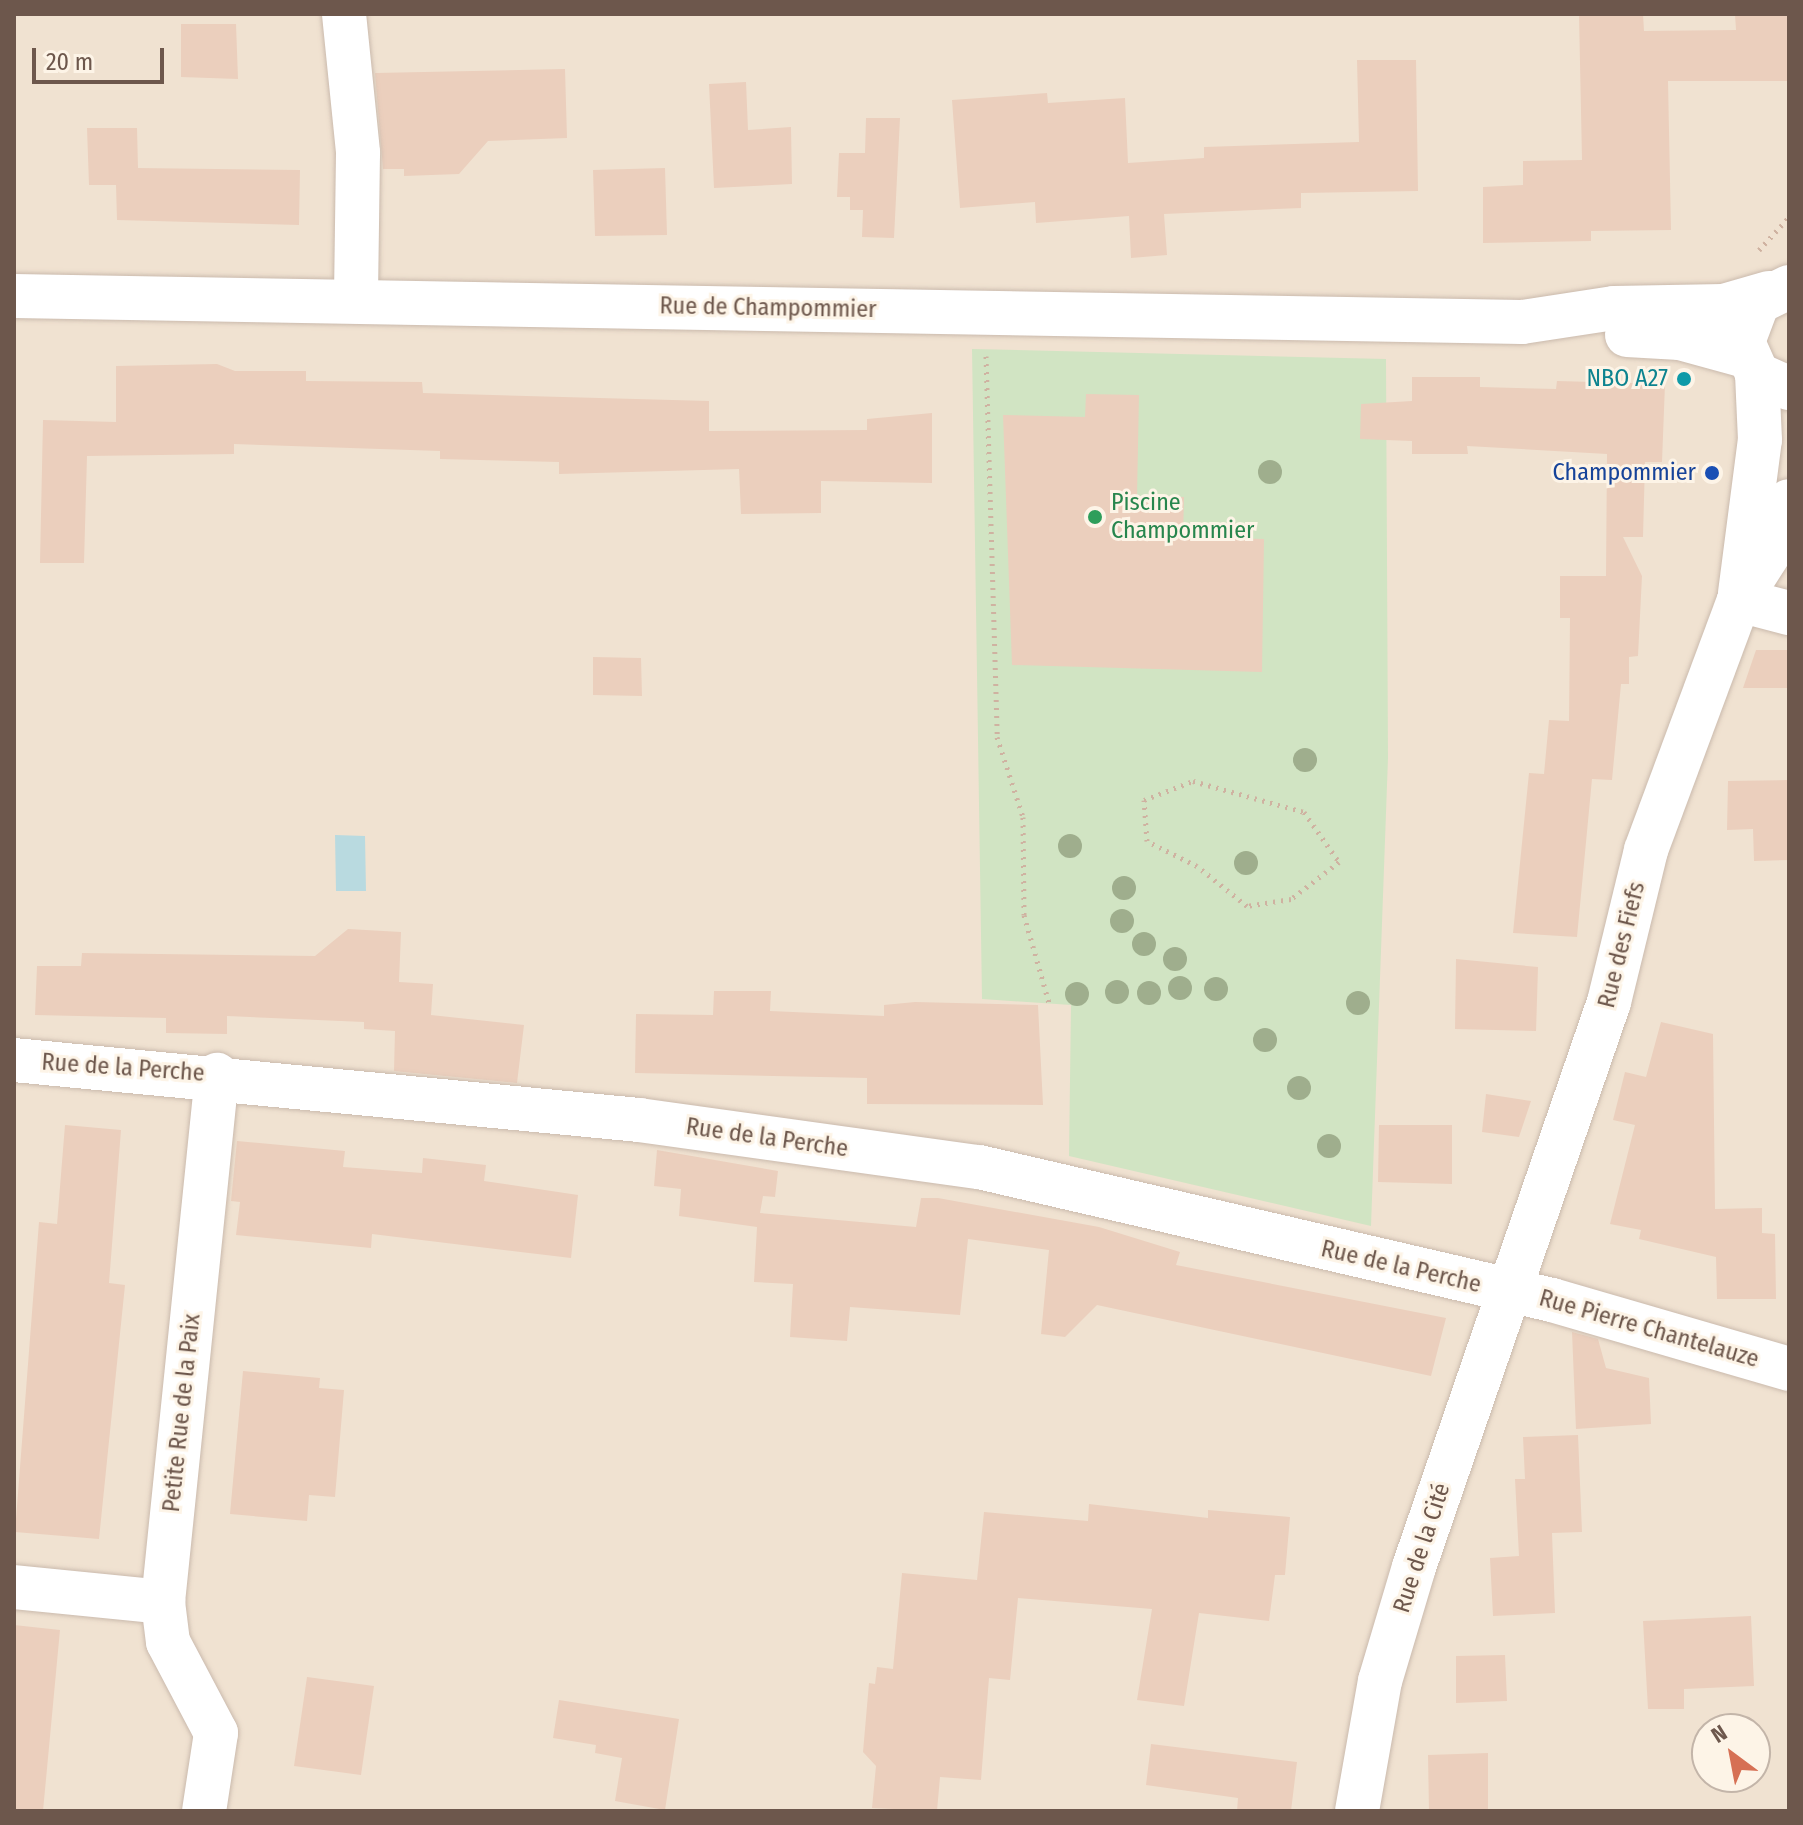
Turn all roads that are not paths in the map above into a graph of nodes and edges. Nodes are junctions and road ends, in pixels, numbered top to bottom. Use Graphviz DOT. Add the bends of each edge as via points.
graph roads {
  1 [pos="344,14"];
  2 [pos="1783,288"];
  3 [pos="14,296"];
  4 [pos="356,301"];
  5 [pos="1522,322"];
  6 [pos="1764,373"];
  7 [pos="1789,501"];
  8 [pos="1739,600"];
  9 [pos="1789,613"];
  10 [pos="14,1060"];
  11 [pos="217,1075"];
  12 [pos="1508,1291"];
  13 [pos="1789,1369"];
  14 [pos="14,1587"];
  15 [pos="163,1602"];
  16 [pos="204,1811"];
  17 [pos="1357,1811"];
  1 -- 4 [label="street" via="358,153"];
  2 -- 5 [label="street, Rue de Champommier" via="1724,306 1614,308"];
  2 -- 6 [label="street, Rue des Fiefs" via="1749,314"];
  3 -- 4 [label="street, Rue de Champommier"];
  4 -- 5 [label="street, Rue de Champommier"];
  5 -- 6 [label="street, Rue de Champommier" via="1595,336 1680,338"];
  6 -- 8 [label="street, Rue des Fiefs"];
  7 -- 8 [label="street, Rue des Fiefs" via="1775,544"];
  8 -- 9 [label="street"];
  8 -- 12 [label="street, Rue des Fiefs" via="1646,850 1609,1002"];
  10 -- 11 [label="street, Rue de la Perche"];
  11 -- 12 [label="street, Rue de la Perche" via="639,1120 979,1167"];
  11 -- 15 [label="street, Petite Rue de la Paix"];
  12 -- 13 [label="street, Rue Pierre Chantelauze"];
  12 -- 17 [label="street, Rue de la Cité" via="1380,1681"];
  14 -- 15 [label="street"];
  15 -- 16 [label="street, Petite Rue de la Paix" via="168,1642 216,1733"];
}
